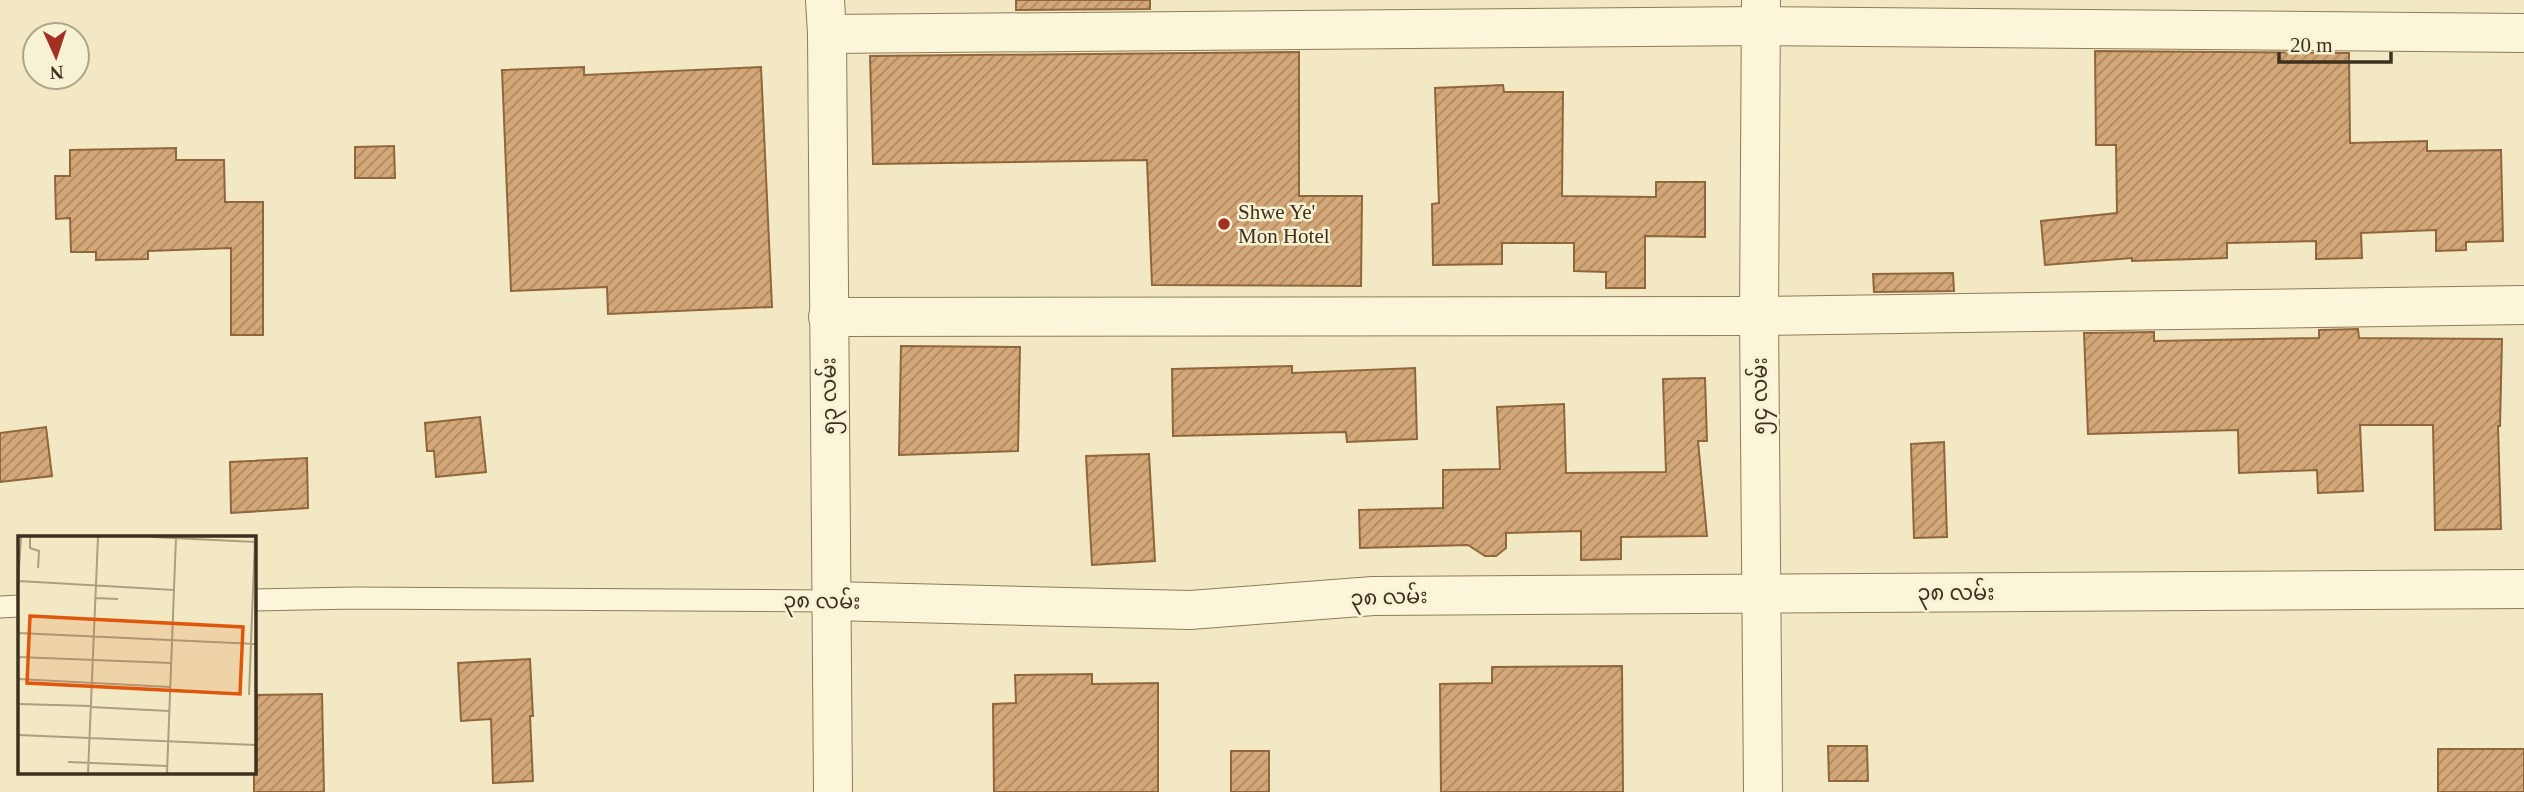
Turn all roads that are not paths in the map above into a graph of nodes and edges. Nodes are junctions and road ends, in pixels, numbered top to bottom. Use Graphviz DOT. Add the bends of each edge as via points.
graph roads {
  1 [pos="1761,13"];
  2 [pos="826,17"];
  3 [pos="2524,33"];
  4 [pos="2524,305"];
  5 [pos="1759,316"];
  6 [pos="828,317"];
  7 [pos="2524,589"];
  8 [pos="1761,594"];
  9 [pos="256,600"];
  10 [pos="831,601"];
  11 [pos="18,606"];
  12 [pos="0,607"];
  13 [pos="833,792"];
  14 [pos="1763,792"];
  1 -- 2 [label="street"];
  1 -- 3 [label="street"];
  1 -- 5 [label="street, ၅၄ လမ်း"];
  2 -- 6 [label="street, ၅၃ လမ်း"];
  4 -- 5 [label="street"];
  5 -- 6 [label="street"];
  5 -- 8 [label="street, ၅၄ လမ်း"];
  6 -- 10 [label="street, ၅၃ လမ်း"];
  7 -- 8 [label="street, ၃၈ လမ်း"];
  8 -- 10 [label="street, ၃၈ လမ်း" via="1373,596 1189,610"];
  8 -- 14 [label="street, ၅၄ လမ်း"];
  9 -- 10 [label="lane, ၃၈ လမ်း"];
  10 -- 13 [label="street, ၅၃ လမ်း"];
  11 -- 12 [label="lane"];
}
